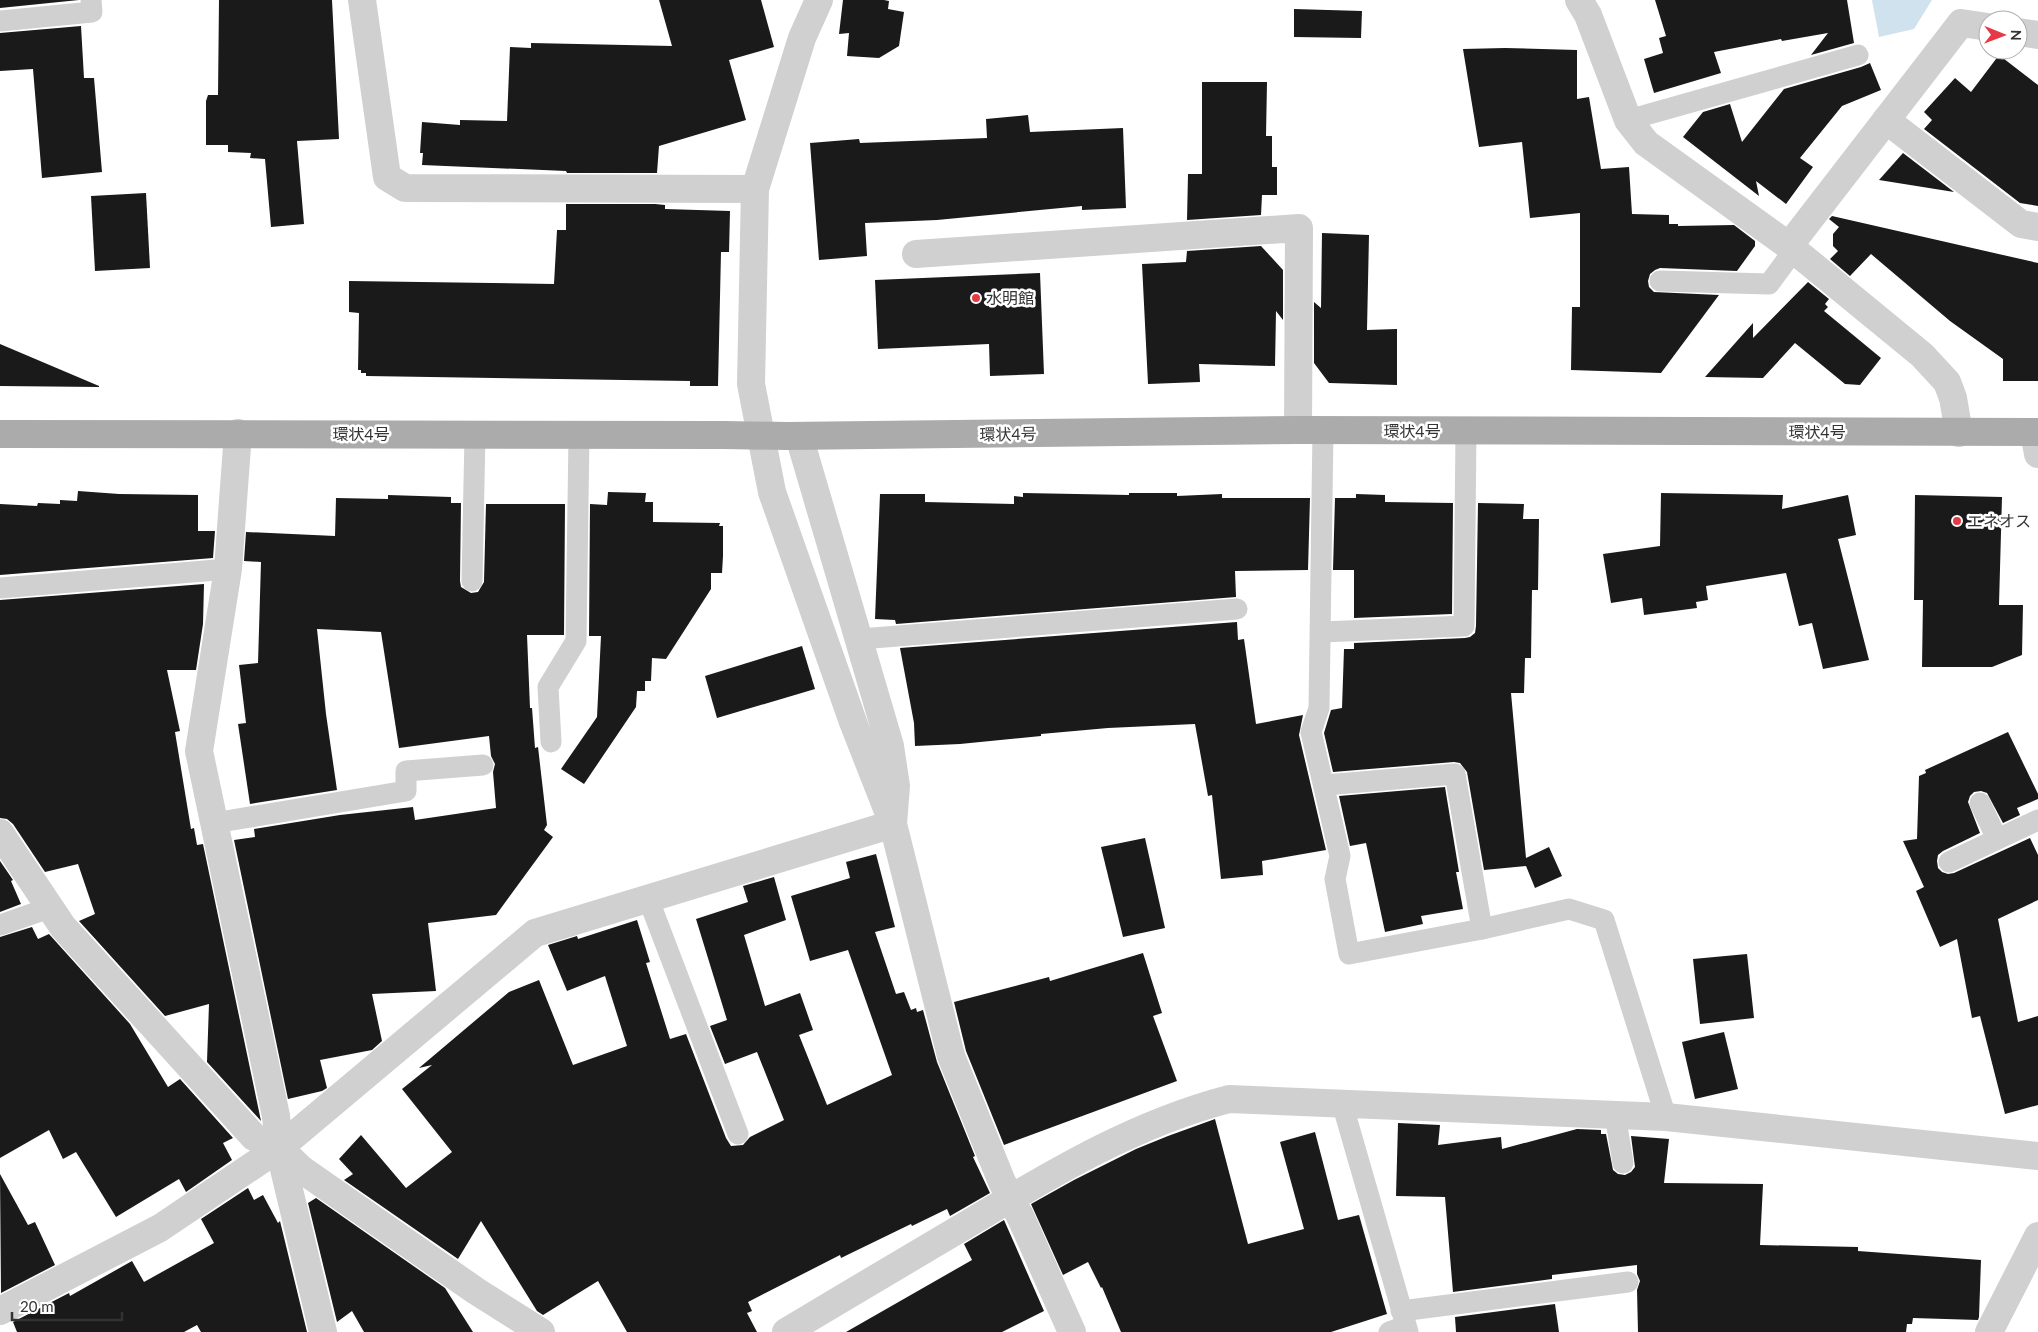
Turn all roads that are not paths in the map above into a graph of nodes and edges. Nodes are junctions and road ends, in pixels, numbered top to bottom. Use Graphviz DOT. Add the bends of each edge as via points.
graph roads {
  1 [pos="91,0"];
  2 [pos="362,0"];
  3 [pos="819,0"];
  4 [pos="1579,0"];
  5 [pos="0,21"];
  6 [pos="1978,25"];
  7 [pos="1858,56"];
  8 [pos="1628,120"];
  9 [pos="1886,120"];
  10 [pos="755,189"];
  11 [pos="2038,227"];
  12 [pos="1792,248"];
  13 [pos="916,254"];
  14 [pos="1660,281"];
  15 [pos="1311,430"];
  16 [pos="1466,431"];
  17 [pos="238,433"];
  18 [pos="1959,433"];
  19 [pos="0,434"];
  20 [pos="475,434"];
  21 [pos="579,435"];
  22 [pos="793,436"];
  23 [pos="2037,440"];
  24 [pos="228,569"];
  25 [pos="472,581"];
  26 [pos="0,588"];
  27 [pos="1237,609"];
  28 [pos="1322,632"];
  29 [pos="860,639"];
  30 [pos="551,742"];
  31 [pos="483,765"];
  32 [pos="1324,785"];
  33 [pos="1980,803"];
  34 [pos="2038,820"];
  35 [pos="214,823"];
  36 [pos="893,824"];
  37 [pos="0,833"];
  38 [pos="1997,839"];
  39 [pos="1949,862"];
  40 [pos="648,898"];
  41 [pos="50,908"];
  42 [pos="0,925"];
  43 [pos="1482,929"];
  44 [pos="1342,1103"];
  45 [pos="1615,1114"];
  46 [pos="1666,1117"];
  47 [pos="738,1134"];
  48 [pos="279,1148"];
  49 [pos="2038,1156"];
  50 [pos="1623,1163"];
  51 [pos="1011,1198"];
  52 [pos="2038,1236"];
  53 [pos="1628,1282"];
  54 [pos="0,1311"];
  55 [pos="1401,1325"];
  56 [pos="323,1332"];
  57 [pos="541,1332"];
  58 [pos="786,1332"];
  59 [pos="1072,1332"];
  60 [pos="1988,1332"];
  1 -- 5 [label="lane" via="92,12"];
  2 -- 10 [label="street" via="386,177 405,188"];
  3 -- 10 [label="street" via="802,38"];
  4 -- 8 [label="street" via="1588,15"];
  6 -- 9 [label="street" via="1962,23"];
  7 -- 8 [label="lane"];
  8 -- 12 [label="street" via="1646,143"];
  9 -- 11 [label="street" via="2022,224"];
  9 -- 12 [label="street"];
  10 -- 36 [label="street" via="751,384 772,492 853,722"];
  12 -- 14 [label="lane" via="1769,284"];
  12 -- 18 [label="street" via="1922,355 1947,382"];
  13 -- 15 [label="street" via="1300,228"];
  15 -- 16 [label="main road, 環状4号"];
  15 -- 22 [label="main road, 環状4号"];
  15 -- 28 [label="lane"];
  16 -- 18 [label="main road, 環状4号"];
  16 -- 28 [label="lane" via="1464,626"];
  17 -- 19 [label="main road, 環状4号"];
  17 -- 20 [label="main road, 環状4号"];
  17 -- 24 [label="street"];
  18 -- 23 [label="main road, 環状4号"];
  20 -- 21 [label="main road, 環状4号"];
  20 -- 25 [label="lane"];
  21 -- 22 [label="main road, 環状4号, bridge"];
  21 -- 30 [label="lane" via="576,641 548,687"];
  22 -- 29 [label="street"];
  24 -- 26 [label="lane"];
  24 -- 35 [label="street" via="199,751"];
  27 -- 29 [label="lane"];
  28 -- 32 [label="lane" via="1319,708 1311,732"];
  29 -- 36 [label="street" via="890,746 896,786"];
  31 -- 35 [label="lane" via="406,770 406,791"];
  32 -- 43 [label="lane" via="1456,774"];
  32 -- 43 [label="lane" via="1340,856 1335,879 1349,954"];
  33 -- 38 [label="lane"];
  34 -- 38 [label="lane"];
  35 -- 48 [label="street" via="276,1116"];
  36 -- 40 [label="street"];
  36 -- 51 [label="street" via="951,1056"];
  37 -- 41 [label="street"];
  38 -- 39 [label="lane"];
  40 -- 47 [label="lane"];
  40 -- 48 [label="street" via="535,933"];
  41 -- 42 [label="lane"];
  41 -- 48 [label="street" via="62,928 254,1137"];
  43 -- 46 [label="lane" via="1569,909 1604,920"];
  44 -- 45 [label="street"];
  44 -- 51 [label="street" via="1229,1099 1191,1108 1113,1142"];
  44 -- 55 [label="lane"];
  45 -- 46 [label="street"];
  45 -- 50 [label="lane"];
  46 -- 49 [label="street"];
  48 -- 54 [label="street" via="160,1228"];
  48 -- 56 [label="street"];
  48 -- 57 [label="street" via="302,1169 476,1291"];
  51 -- 58 [label="street"];
  51 -- 59 [label="street"];
  52 -- 60 [label="street"];
  53 -- 55 [label="lane"];
}
